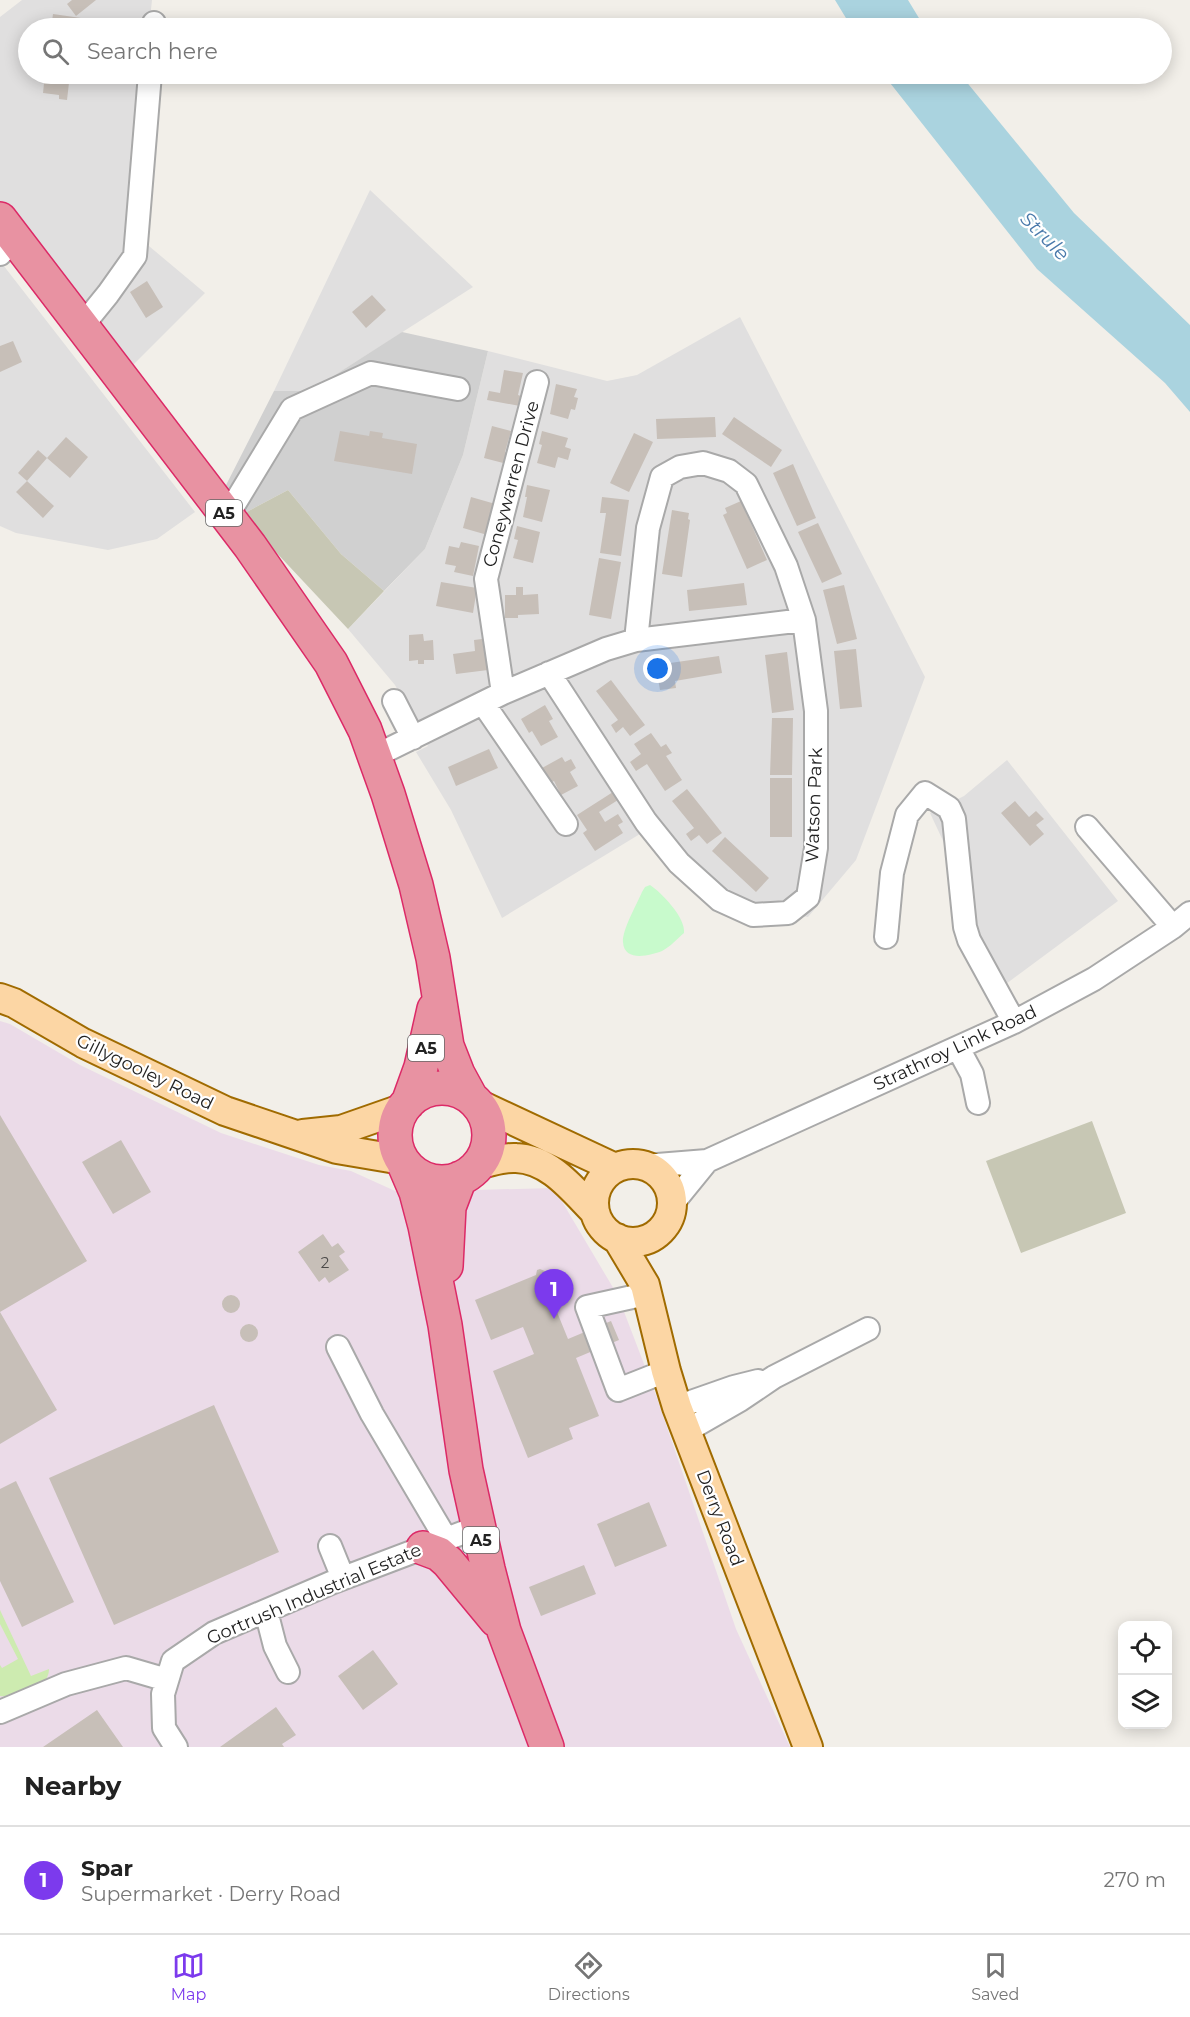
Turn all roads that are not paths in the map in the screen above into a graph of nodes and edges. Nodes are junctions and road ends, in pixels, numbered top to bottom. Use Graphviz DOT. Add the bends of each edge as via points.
graph roads {
  1 [pos="149,84"];
  2 [pos="5,237"];
  3 [pos="82,326"];
  4 [pos="537,382"];
  5 [pos="458,388"];
  6 [pos="227,516"];
  7 [pos="804,620"];
  8 [pos="636,640"];
  9 [pos="549,673"];
  10 [pos="493,698"];
  11 [pos="394,701"];
  12 [pos="413,738"];
  13 [pos="375,756"];
  14 [pos="566,824"];
  15 [pos="1087,827"];
  16 [pos="1190,913"];
  17 [pos="1173,927"];
  18 [pos="886,938"];
  19 [pos="437,991"];
  20 [pos="0,998"];
  21 [pos="1014,1022"];
  22 [pos="958,1047"];
  23 [pos="473,1099"];
  24 [pos="978,1103"];
  25 [pos="404,1106"];
  26 [pos="295,1135"];
  27 [pos="707,1161"];
  28 [pos="403,1162"];
  29 [pos="645,1166"];
  30 [pos="615,1168"];
  31 [pos="470,1171"];
  32 [pos="672,1204"];
  33 [pos="595,1212"];
  34 [pos="661,1231"];
  35 [pos="617,1238"];
  36 [pos="646,1289"];
  37 [pos="445,1325"];
  38 [pos="868,1329"];
  39 [pos="338,1347"];
  40 [pos="666,1371"];
  41 [pos="682,1419"];
  42 [pos="478,1527"];
  43 [pos="434,1544"];
  44 [pos="330,1545"];
  45 [pos="343,1578"];
  46 [pos="266,1611"];
  47 [pos="504,1631"];
  48 [pos="288,1672"];
  49 [pos="167,1680"];
  50 [pos="0,1712"];
  51 [pos="176,1747"];
  52 [pos="547,1747"];
  53 [pos="808,1747"];
  1 -- 3 [label="street" via="135,256"];
  2 -- 3 [label="highway, A5"];
  3 -- 6 [label="highway, A5"];
  4 -- 10 [label="street, Coneywarren Drive" via="486,579"];
  5 -- 6 [label="street" via="371,373 292,409"];
  6 -- 13 [label="highway, A5" via="331,663"];
  7 -- 8 [label="street"];
  7 -- 8 [label="street, Watson Park" via="786,566 746,484 729,471 703,463 680,467 662,477 648,528"];
  7 -- 9 [label="street, Watson Park" via="816,711 816,848 808,897 788,912 753,915 720,900 679,863 646,822"];
  8 -- 9 [label="street"];
  9 -- 10 [label="street"];
  10 -- 12 [label="street"];
  10 -- 14 [label="street"];
  11 -- 12 [label="street"];
  12 -- 13 [label="street"];
  13 -- 19 [label="highway, A5" via="416,885"];
  15 -- 17 [label="street"];
  16 -- 17 [label="street, Strathroy Link Road"];
  17 -- 21 [label="street, Strathroy Link Road" via="1094,980"];
  18 -- 21 [label="street" via="892,873 906,815 925,793 949,808 954,819 965,927"];
  19 -- 23 [label="highway, A5" via="447,1046"];
  19 -- 25 [label="highway, A5" via="421,1067"];
  20 -- 26 [label="main road, Gillygooley Road" via="225,1111"];
  21 -- 22 [label="street, Strathroy Link Road"];
  22 -- 24 [label="street" via="972,1074"];
  22 -- 27 [label="street, Strathroy Link Road"];
  23 -- 25 [label="highway, A5" via="441,1087 426,1090"];
  23 -- 30 [label="main road"];
  23 -- 31 [label="highway, A5" via="487,1120 489,1135 486,1150"];
  25 -- 26 [label="main road, Gillygooley Road" via="341,1130"];
  25 -- 28 [label="highway, A5" via="395,1124 394,1139"];
  26 -- 28 [label="main road, Gillygooley Road" via="337,1149"];
  27 -- 29 [label="street, Strathroy Link Road"];
  27 -- 32 [label="street, Strathroy Link Road"];
  28 -- 31 [label="highway" via="426,1180 439,1182"];
  28 -- 37 [label="highway, A5" via="425,1226"];
  29 -- 30 [label="main road"];
  29 -- 32 [label="main road" via="664,1179"];
  30 -- 33 [label="main road" via="597,1188"];
  31 -- 33 [label="main road" via="515,1158 532,1160 556,1173"];
  31 -- 37 [label="highway, A5" via="449,1208"];
  32 -- 34 [label="main road" via="668,1222"];
  33 -- 35 [label="main road" via="600,1223"];
  34 -- 35 [label="main road" via="640,1241"];
  34 -- 36 [label="main road"];
  35 -- 36 [label="main road, Derry Road"];
  36 -- 40 [label="main road, Derry Road"];
  36 -- 40 [label="street" via="587,1307 618,1390"];
  37 -- 42 [label="highway, A5"];
  38 -- 41 [label="street" via="774,1377 734,1387"];
  39 -- 43 [label="street"];
  40 -- 41 [label="main road, Derry Road"];
  41 -- 53 [label="main road, Derry Road"];
  42 -- 43 [label="street, Gortrush Industrial Estate"];
  42 -- 47 [label="highway, A5"];
  43 -- 45 [label="street, Gortrush Industrial Estate"];
  43 -- 47 [label="highway"];
  44 -- 45 [label="street"];
  45 -- 46 [label="street, Gortrush Industrial Estate"];
  46 -- 48 [label="street" via="275,1646"];
  46 -- 49 [label="street, Gortrush Industrial Estate" via="214,1633 173,1661"];
  47 -- 52 [label="highway, A5"];
  49 -- 50 [label="street" via="126,1668 66,1684"];
  49 -- 51 [label="street, Gortrush Industrial Estate" via="163,1694 164,1728"];
}
